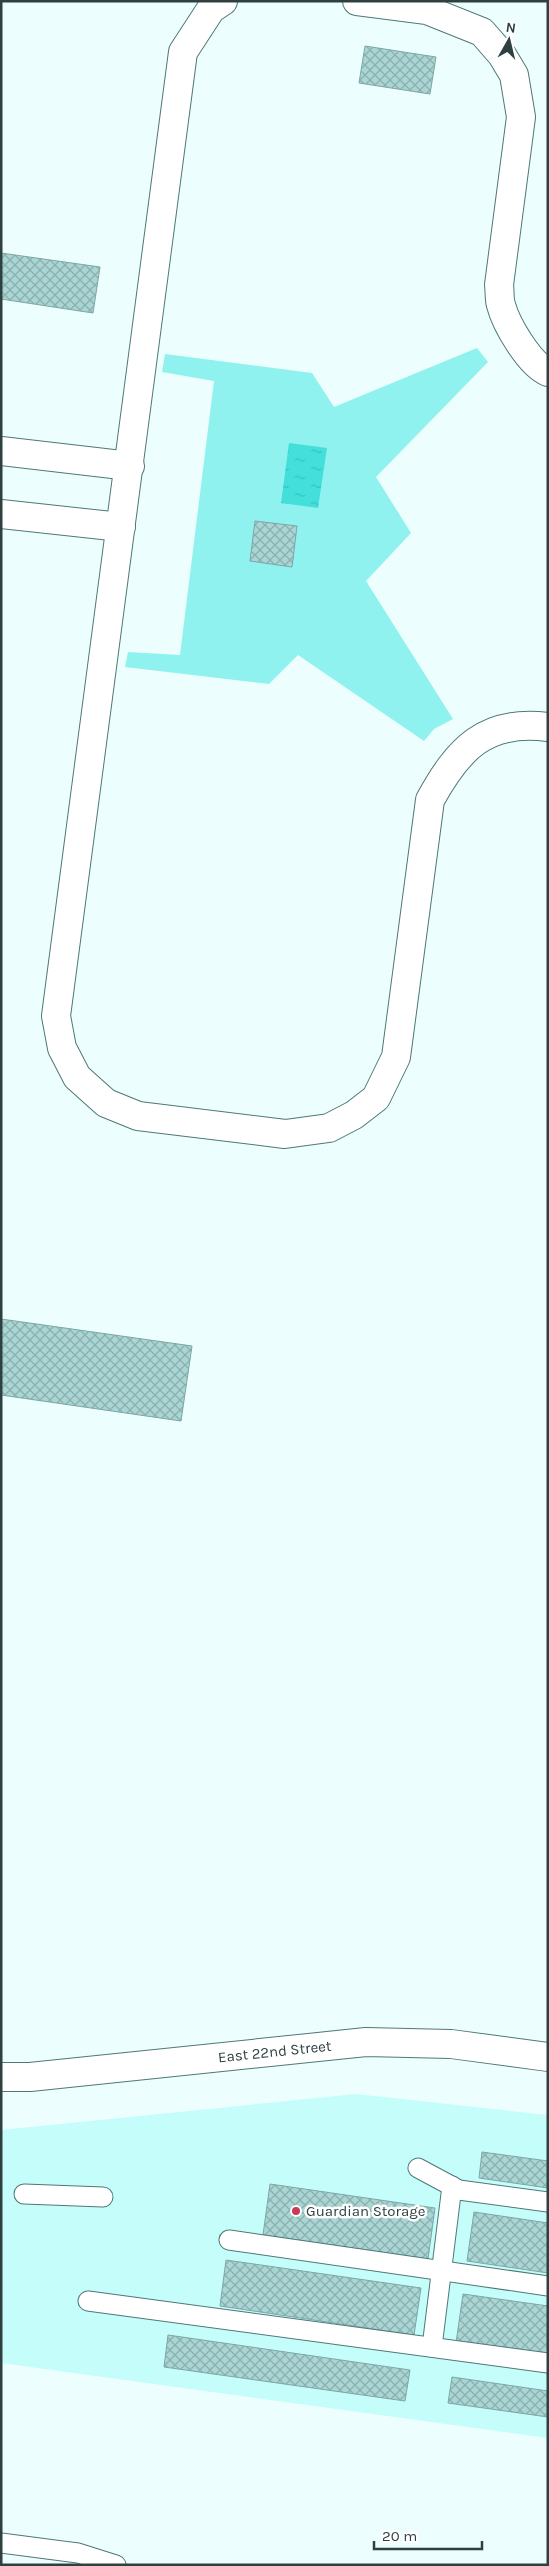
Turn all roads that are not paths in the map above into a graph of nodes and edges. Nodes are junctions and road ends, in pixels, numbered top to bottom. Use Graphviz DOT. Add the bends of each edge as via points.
graph roads {
  1 [pos="222,1"];
  2 [pos="357,1"];
  3 [pos="548,372"];
  4 [pos="1,451"];
  5 [pos="130,466"];
  6 [pos="1,514"];
  7 [pos="121,527"];
  8 [pos="548,727"];
  9 [pos="548,2057"];
  10 [pos="1,2077"];
  11 [pos="418,2168"];
  12 [pos="452,2186"];
  13 [pos="24,2194"];
  14 [pos="103,2197"];
  15 [pos="548,2202"];
  16 [pos="229,2240"];
  17 [pos="441,2271"];
  18 [pos="548,2286"];
  19 [pos="88,2301"];
  20 [pos="432,2347"];
  21 [pos="548,2363"];
  22 [pos="1,2543"];
  23 [pos="116,2565"];
  1 -- 5 [label="street" via="211,9 183,52"];
  2 -- 3 [label="street" via="427,10 482,32 514,75 521,116 499,285 501,305 518,341"];
  4 -- 5 [label="street"];
  5 -- 7 [label="street"];
  6 -- 7 [label="street"];
  7 -- 8 [label="street" via="56,1016 62,1048 78,1077 106,1102 138,1116 285,1134 329,1128 376,1098 396,1057 430,800 448,769 477,738 510,726"];
  9 -- 10 [label="street, East 22nd Street" via="451,2044 366,2042 30,2077"];
  11 -- 12 [label="lane"];
  12 -- 15 [label="lane" via="459,2190"];
  12 -- 17 [label="lane"];
  13 -- 14 [label="lane"];
  16 -- 17 [label="lane"];
  17 -- 18 [label="lane"];
  17 -- 20 [label="lane"];
  19 -- 20 [label="lane"];
  20 -- 21 [label="lane"];
  22 -- 23 [label="lane" via="78,2553"];
}
